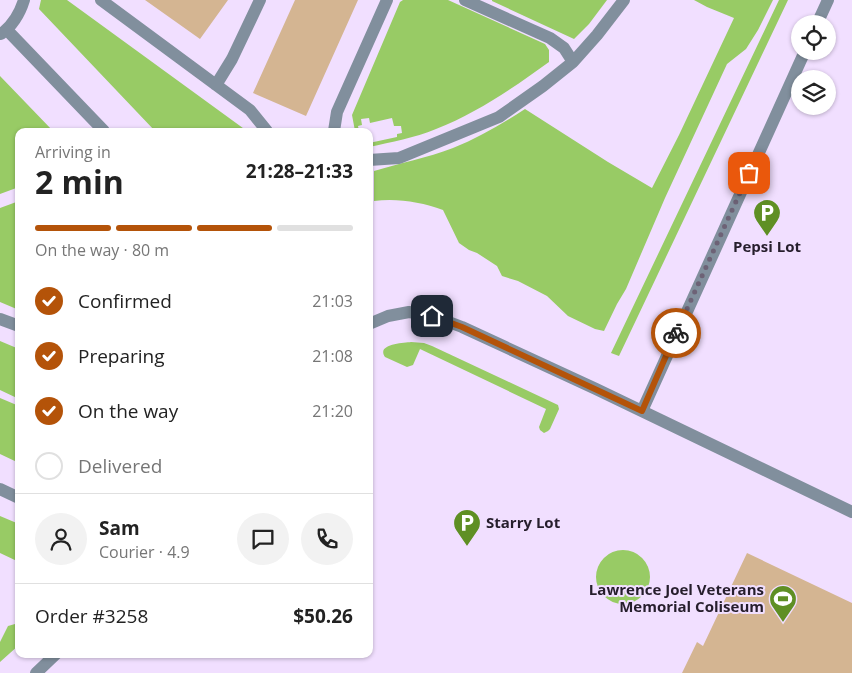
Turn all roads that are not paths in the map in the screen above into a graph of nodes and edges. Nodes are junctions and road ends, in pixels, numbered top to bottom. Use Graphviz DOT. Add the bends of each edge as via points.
graph roads {
  1 [pos="24,0"];
  2 [pos="101,0"];
  3 [pos="260,0"];
  4 [pos="387,0"];
  5 [pos="465,0"];
  6 [pos="624,0"];
  7 [pos="828,0"];
  8 [pos="821,15"];
  9 [pos="3,32"];
  10 [pos="801,60"];
  11 [pos="573,62"];
  12 [pos="216,85"];
  13 [pos="101,128"];
  14 [pos="265,128"];
  15 [pos="334,128"];
  16 [pos="373,160"];
  17 [pos="0,319"];
  18 [pos="373,322"];
  19 [pos="15,325"];
  20 [pos="642,411"];
  21 [pos="0,489"];
  22 [pos="15,496"];
  23 [pos="852,512"];
  24 [pos="52,658"];
  25 [pos="36,673"];
  1 -- 9 [label="street" via="21,10"];
  2 -- 12 [label="street"];
  3 -- 12 [label="street"];
  4 -- 15 [label="street" via="337,112"];
  5 -- 11 [label="street" via="550,38 564,48"];
  6 -- 11 [label="street"];
  7 -- 8 [label="street"];
  9 -- 13 [label="street"];
  10 -- 20 [label="street"];
  11 -- 16 [label="street" via="499,117 399,158"];
  12 -- 14 [label="street" via="250,110"];
  17 -- 19 [label="street"];
  18 -- 20 [label="street" via="409,312 432,316"];
  20 -- 23 [label="street"];
  21 -- 22 [label="street"];
  24 -- 25 [label="street"];
}
